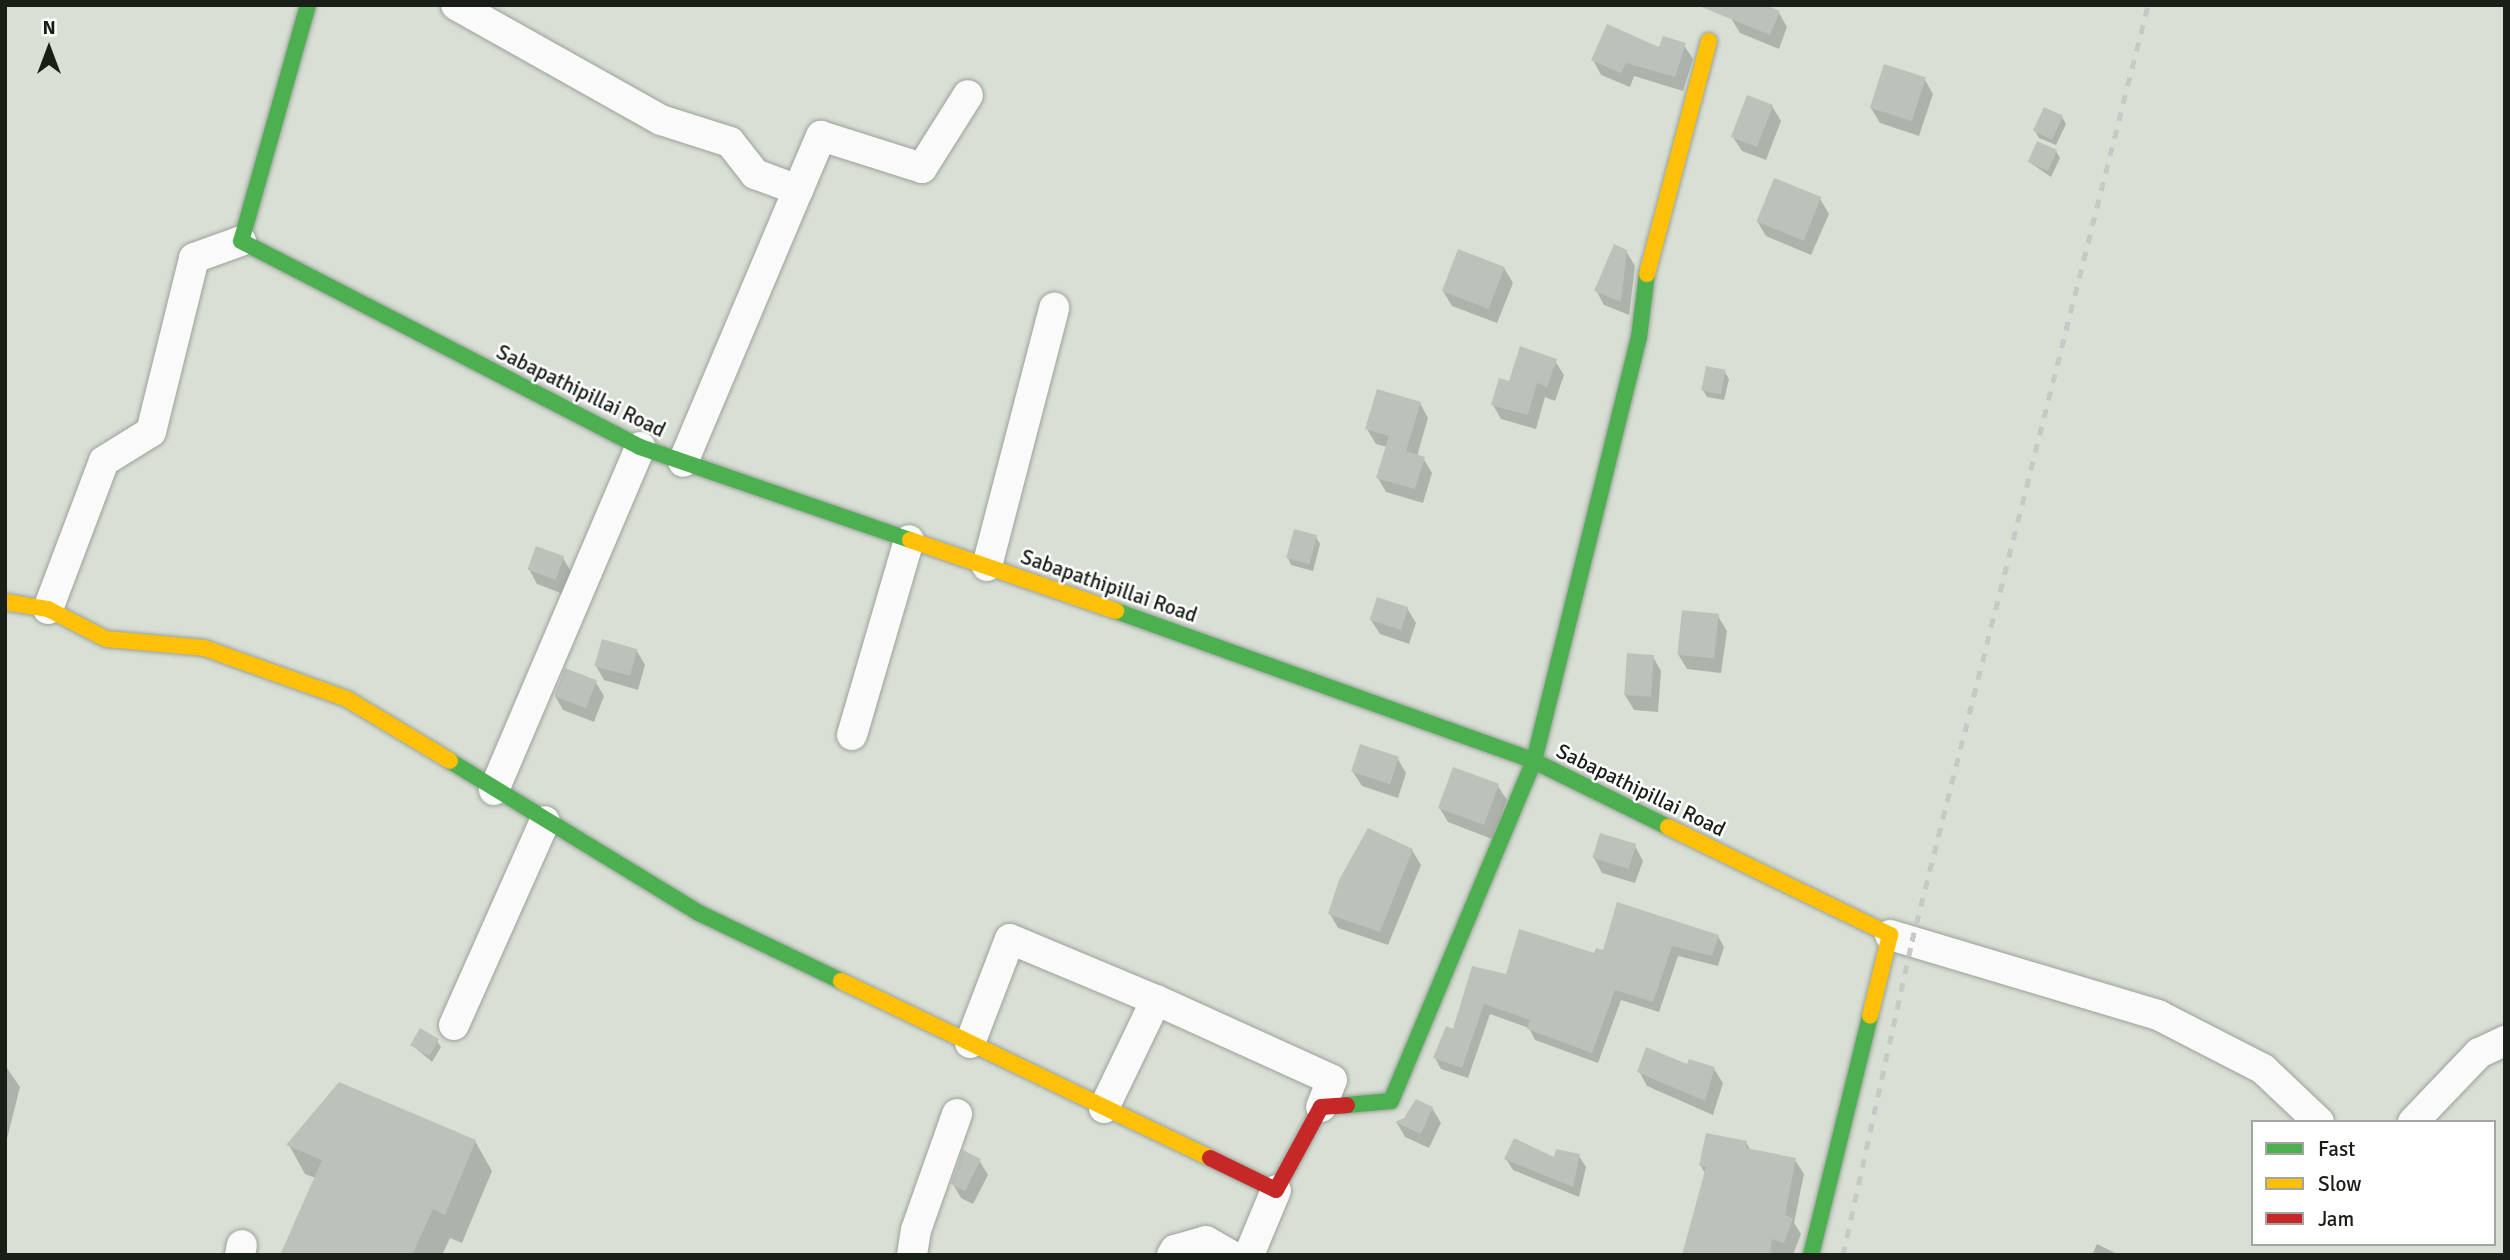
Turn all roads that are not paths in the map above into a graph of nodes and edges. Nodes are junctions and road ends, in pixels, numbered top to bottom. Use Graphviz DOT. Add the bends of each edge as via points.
graph roads {
  1 [pos="308,5"];
  2 [pos="456,5"];
  3 [pos="1709,41"];
  4 [pos="968,95"];
  5 [pos="798,190"];
  6 [pos="241,241"];
  7 [pos="1054,308"];
  8 [pos="640,447"];
  9 [pos="683,462"];
  10 [pos="909,540"];
  11 [pos="987,566"];
  12 [pos="5,602"];
  13 [pos="48,609"];
  14 [pos="852,734"];
  15 [pos="1534,761"];
  16 [pos="494,790"];
  17 [pos="545,821"];
  18 [pos="1890,935"];
  19 [pos="1156,1000"];
  20 [pos="454,1025"];
  21 [pos="2505,1041"];
  22 [pos="970,1043"];
  23 [pos="1321,1107"];
  24 [pos="1104,1108"];
  25 [pos="957,1114"];
  26 [pos="2317,1120"];
  27 [pos="2415,1120"];
  28 [pos="1276,1191"];
  29 [pos="912,1255"];
  30 [pos="1172,1255"];
  31 [pos="1230,1255"];
  32 [pos="1249,1255"];
  33 [pos="1811,1255"];
  1 -- 6 [label="street"];
  2 -- 5 [label="street" via="661,120 730,142 755,174"];
  3 -- 15 [label="street" via="1649,253 1639,337"];
  4 -- 5 [label="street" via="922,168 821,136"];
  5 -- 9 [label="street"];
  6 -- 8 [label="street, Sabapathipillai Road"];
  6 -- 13 [label="street" via="194,258 151,432 104,461"];
  7 -- 11 [label="street"];
  8 -- 9 [label="street, Sabapathipillai Road"];
  8 -- 16 [label="street"];
  9 -- 10 [label="street, Sabapathipillai Road"];
  10 -- 11 [label="street, Sabapathipillai Road"];
  10 -- 14 [label="street"];
  11 -- 15 [label="street, Sabapathipillai Road"];
  12 -- 13 [label="street"];
  13 -- 16 [label="street" via="106,639 204,648 346,699"];
  15 -- 18 [label="street, Sabapathipillai Road"];
  15 -- 23 [label="street" via="1391,1101"];
  16 -- 17 [label="street"];
  17 -- 20 [label="street"];
  17 -- 22 [label="street" via="699,913"];
  18 -- 26 [label="street" via="2158,1015 2263,1069"];
  18 -- 33 [label="street"];
  19 -- 22 [label="street" via="1010,939"];
  19 -- 23 [label="street" via="1332,1080"];
  19 -- 24 [label="street"];
  21 -- 27 [label="street" via="2479,1053"];
  22 -- 24 [label="street"];
  23 -- 28 [label="street"];
  24 -- 28 [label="street"];
  25 -- 29 [label="street" via="916,1230"];
  28 -- 32 [label="street"];
  30 -- 31 [label="street" via="1174,1250 1206,1241"];
}
